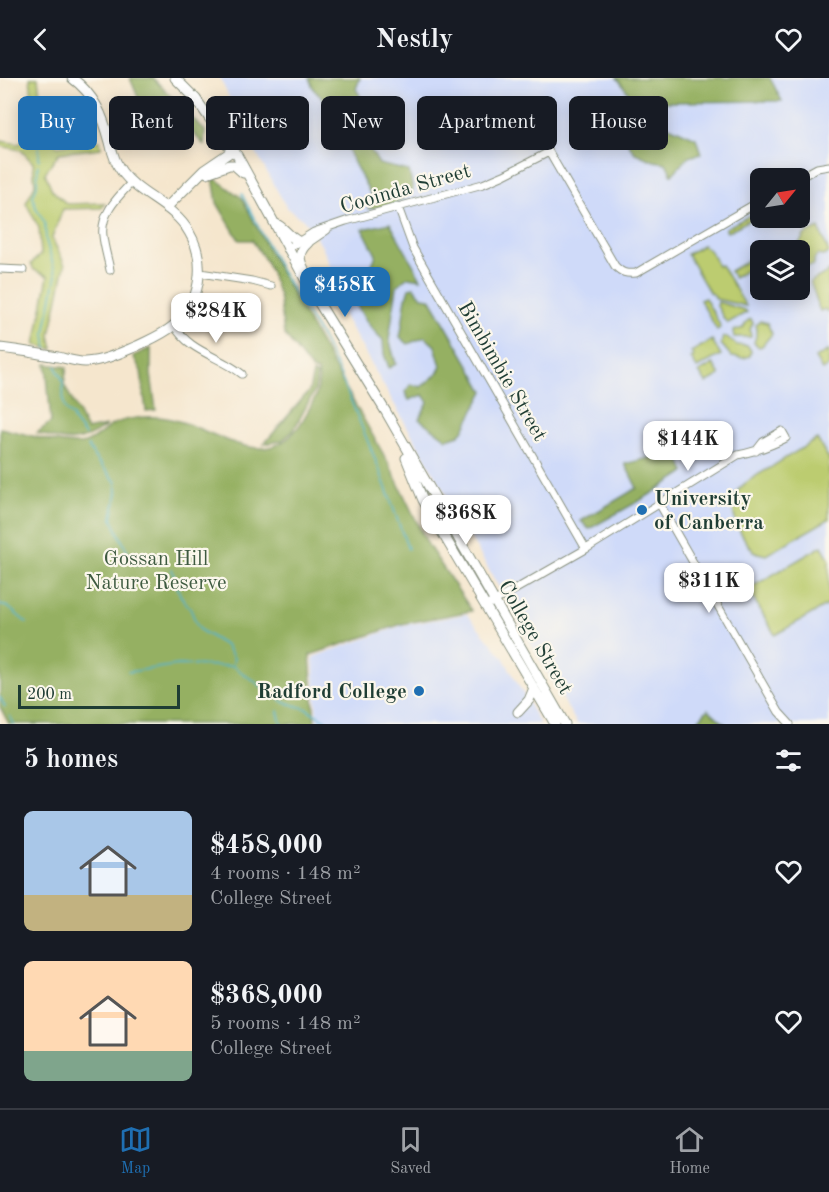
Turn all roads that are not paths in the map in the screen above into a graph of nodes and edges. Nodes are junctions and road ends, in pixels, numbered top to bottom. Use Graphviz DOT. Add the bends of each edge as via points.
graph roads {
  1 [pos="72,78"];
  2 [pos="175,78"];
  3 [pos="232,151"];
  4 [pos="829,166"];
  5 [pos="810,172"];
  6 [pos="199,175"];
  7 [pos="246,175"];
  8 [pos="132,183"];
  9 [pos="398,207"];
  10 [pos="750,207"];
  11 [pos="166,208"];
  12 [pos="273,224"];
  13 [pos="303,242"];
  14 [pos="287,249"];
  15 [pos="0,268"];
  16 [pos="23,270"];
  17 [pos="110,270"];
  18 [pos="200,273"];
  19 [pos="271,286"];
  20 [pos="311,290"];
  21 [pos="174,325"];
  22 [pos="0,348"];
  23 [pos="242,374"];
  24 [pos="756,451"];
  25 [pos="659,503"];
  26 [pos="586,549"];
  27 [pos="490,604"];
  28 [pos="534,688"];
  29 [pos="518,712"];
  30 [pos="555,724"];
  31 [pos="565,724"];
  32 [pos="790,724"];
  1 -- 8 [label="street" via="98,105 116,161"];
  2 -- 3 [label="street, College Street" via="196,99"];
  3 -- 6 [label="street"];
  3 -- 7 [label="street, College Street"];
  4 -- 5 [label="street"];
  6 -- 7 [label="street" via="234,165"];
  6 -- 11 [label="street"];
  7 -- 12 [label="street, College Street"];
  8 -- 11 [label="street"];
  8 -- 17 [label="street" via="115,200 105,218 102,235"];
  9 -- 10 [label="street, Cooinda Street" via="483,184 549,152 615,266 627,274 636,273"];
  9 -- 13 [label="street, Cooinda Street" via="314,232"];
  9 -- 26 [label="street, Bimbimbie Street" via="412,248"];
  11 -- 18 [label="street" via="188,230"];
  12 -- 13 [label="street"];
  12 -- 14 [label="street, College Street"];
  13 -- 14 [label="street, Cooinda Street"];
  13 -- 20 [label="street" via="299,258"];
  14 -- 20 [label="street, College Street"];
  15 -- 16 [label="street"];
  18 -- 19 [label="street"];
  18 -- 21 [label="street" via="191,304"];
  20 -- 27 [label="street, College Street" via="386,412"];
  21 -- 22 [label="street" via="114,356 84,362"];
  21 -- 23 [label="street" via="196,349 230,364"];
  24 -- 25 [label="street" via="738,455"];
  25 -- 26 [label="street"];
  25 -- 32 [label="street" via="774,704"];
  26 -- 27 [label="street"];
  27 -- 28 [label="street, College Street"];
  27 -- 31 [label="street, College Street"];
  28 -- 29 [label="street"];
  28 -- 30 [label="street, College Street"];
}
